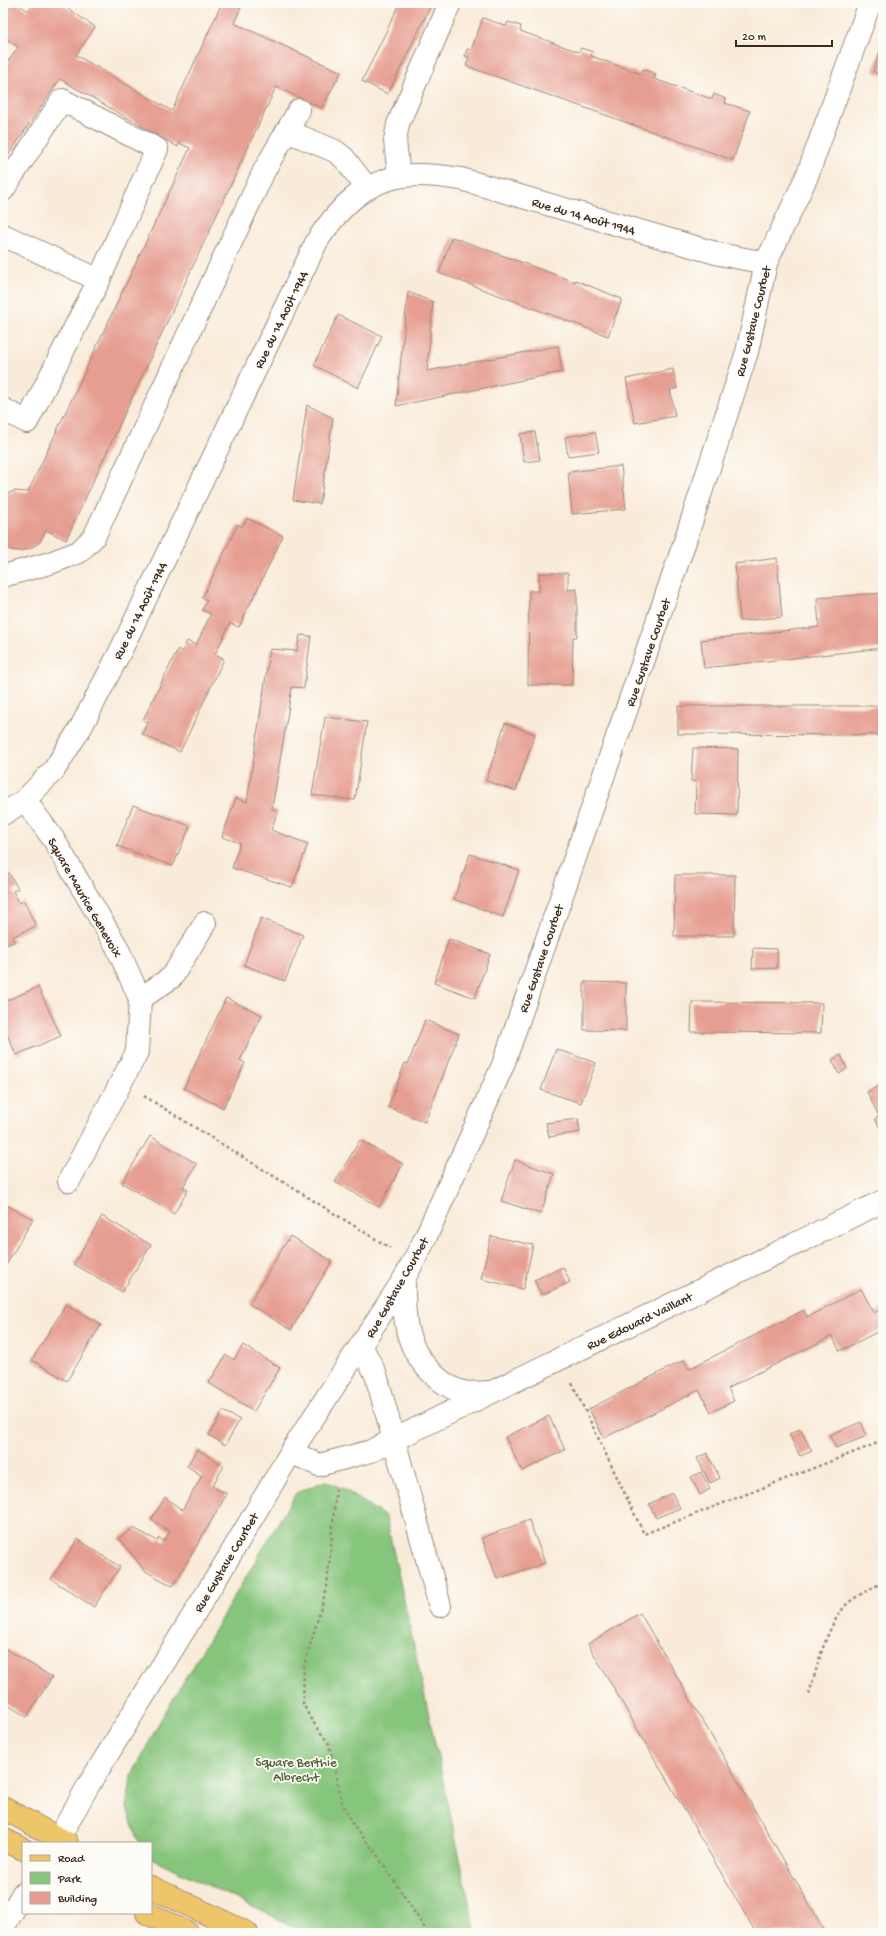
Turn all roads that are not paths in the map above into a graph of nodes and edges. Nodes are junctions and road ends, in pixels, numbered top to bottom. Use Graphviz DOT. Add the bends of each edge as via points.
graph roads {
  1 [pos="450,3"];
  2 [pos="870,3"];
  3 [pos="299,110"];
  4 [pos="287,131"];
  5 [pos="399,176"];
  6 [pos="367,188"];
  7 [pos="3,190"];
  8 [pos="3,235"];
  9 [pos="766,262"];
  10 [pos="99,280"];
  11 [pos="3,409"];
  12 [pos="3,576"];
  13 [pos="25,800"];
  14 [pos="3,814"];
  15 [pos="205,923"];
  16 [pos="140,999"];
  17 [pos="69,1181"];
  18 [pos="883,1201"];
  19 [pos="408,1271"];
  20 [pos="362,1345"];
  21 [pos="496,1392"];
  22 [pos="395,1440"];
  23 [pos="291,1452"];
  24 [pos="440,1606"];
  25 [pos="3,1808"];
  26 [pos="3,1839"];
  27 [pos="61,1842"];
  28 [pos="22,1848"];
  29 [pos="152,1887"];
  30 [pos="22,1895"];
  31 [pos="149,1914"];
  32 [pos="3,1928"];
  33 [pos="188,1933"];
  34 [pos="247,1933"];
  1 -- 5 [label="street" via="398,124 395,141"];
  2 -- 9 [label="street, Rue Gustave Courbet" via="807,176"];
  3 -- 4 [label="street"];
  4 -- 6 [label="street" via="335,151 344,158"];
  4 -- 12 [label="street" via="265,170 94,537 79,552"];
  5 -- 6 [label="street, Rue du 14 Août 1944"];
  5 -- 9 [label="street, Rue du 14 Août 1944" via="461,178 719,254"];
  6 -- 13 [label="street, Rue du 14 Août 1944" via="346,203 332,218 317,241 127,638 81,727 54,770"];
  7 -- 10 [label="street" via="62,100 157,149"];
  8 -- 10 [label="street"];
  9 -- 19 [label="street, Rue Gustave Courbet" via="747,352 686,540 503,1065"];
  10 -- 11 [label="street" via="27,422"];
  13 -- 14 [label="street, Rue du 14 Août 1944"];
  13 -- 16 [label="street, Square Maurice Genevoix" via="54,840 117,947"];
  15 -- 16 [label="street" via="172,978"];
  16 -- 17 [label="street, Square Maurice Genevoix" via="137,1052"];
  18 -- 21 [label="street, Rue Edouard Vaillant"];
  19 -- 20 [label="street, Rue Gustave Courbet"];
  19 -- 21 [label="street" via="404,1312 408,1340 419,1361 443,1384 463,1392"];
  20 -- 22 [label="street" via="376,1375"];
  20 -- 23 [label="street, Rue Gustave Courbet"];
  21 -- 22 [label="street, Rue Edouard Vaillant"];
  22 -- 23 [label="street, Rue Edouard Vaillant" via="371,1451 319,1465"];
  22 -- 24 [label="street"];
  23 -- 27 [label="street, Rue Gustave Courbet" via="88,1786"];
  25 -- 27 [label="main road"];
  26 -- 28 [label="main road"];
  29 -- 34 [label="main road"];
  30 -- 32 [label="street"];
  31 -- 33 [label="main road"];
}
